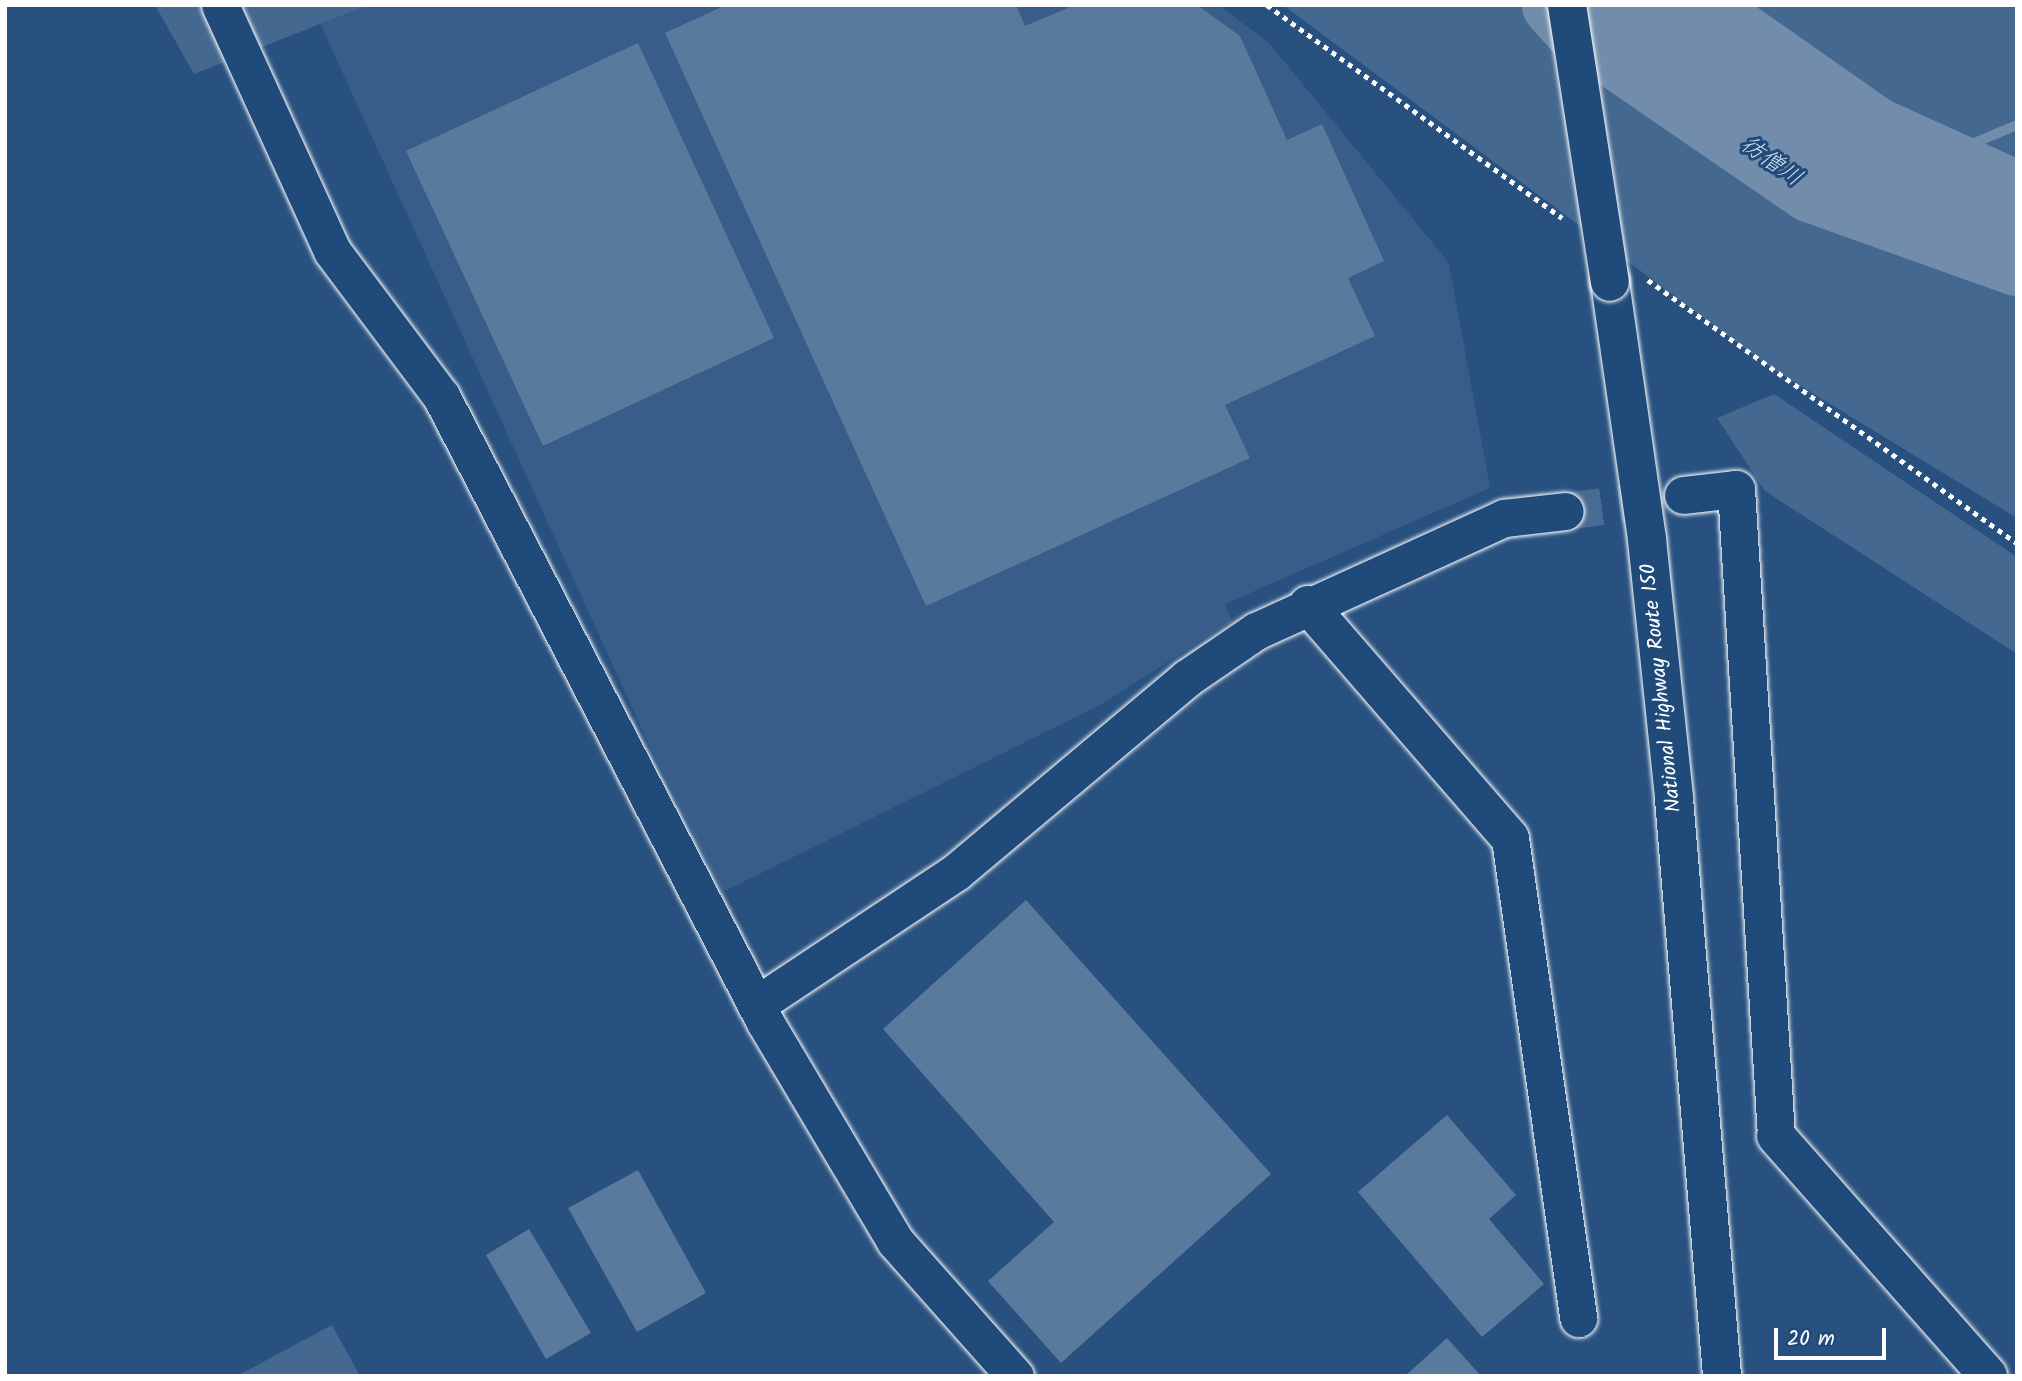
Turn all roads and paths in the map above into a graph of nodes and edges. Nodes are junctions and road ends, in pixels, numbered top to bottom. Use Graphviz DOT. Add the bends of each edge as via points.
graph roads {
  1 [pos="220,5"];
  2 [pos="1267,5"];
  3 [pos="1567,5"];
  4 [pos="1571,224"];
  5 [pos="1624,277"];
  6 [pos="1683,495"];
  7 [pos="1565,510"];
  8 [pos="2017,543"];
  9 [pos="1308,605"];
  10 [pos="1510,838"];
  11 [pos="756,1005"];
  12 [pos="1776,1136"];
  13 [pos="1578,1318"];
  14 [pos="1015,1376"];
  15 [pos="1722,1376"];
  16 [pos="1988,1376"];
  1 -- 11 [label="street" via="332,251 441,396"];
  2 -- 4 [label="path"];
  3 -- 5 [label="main road, National Highway Route 150, bridge"];
  5 -- 8 [label="path"];
  5 -- 15 [label="main road, National Highway Route 150"];
  6 -- 12 [label="street" via="1736,489"];
  7 -- 9 [label="street" via="1504,518"];
  9 -- 10 [label="main road"];
  9 -- 11 [label="street" via="1256,631 1187,678 956,872"];
  10 -- 13 [label="street"];
  11 -- 14 [label="street" via="895,1241"];
  12 -- 16 [label="main road"];
}
